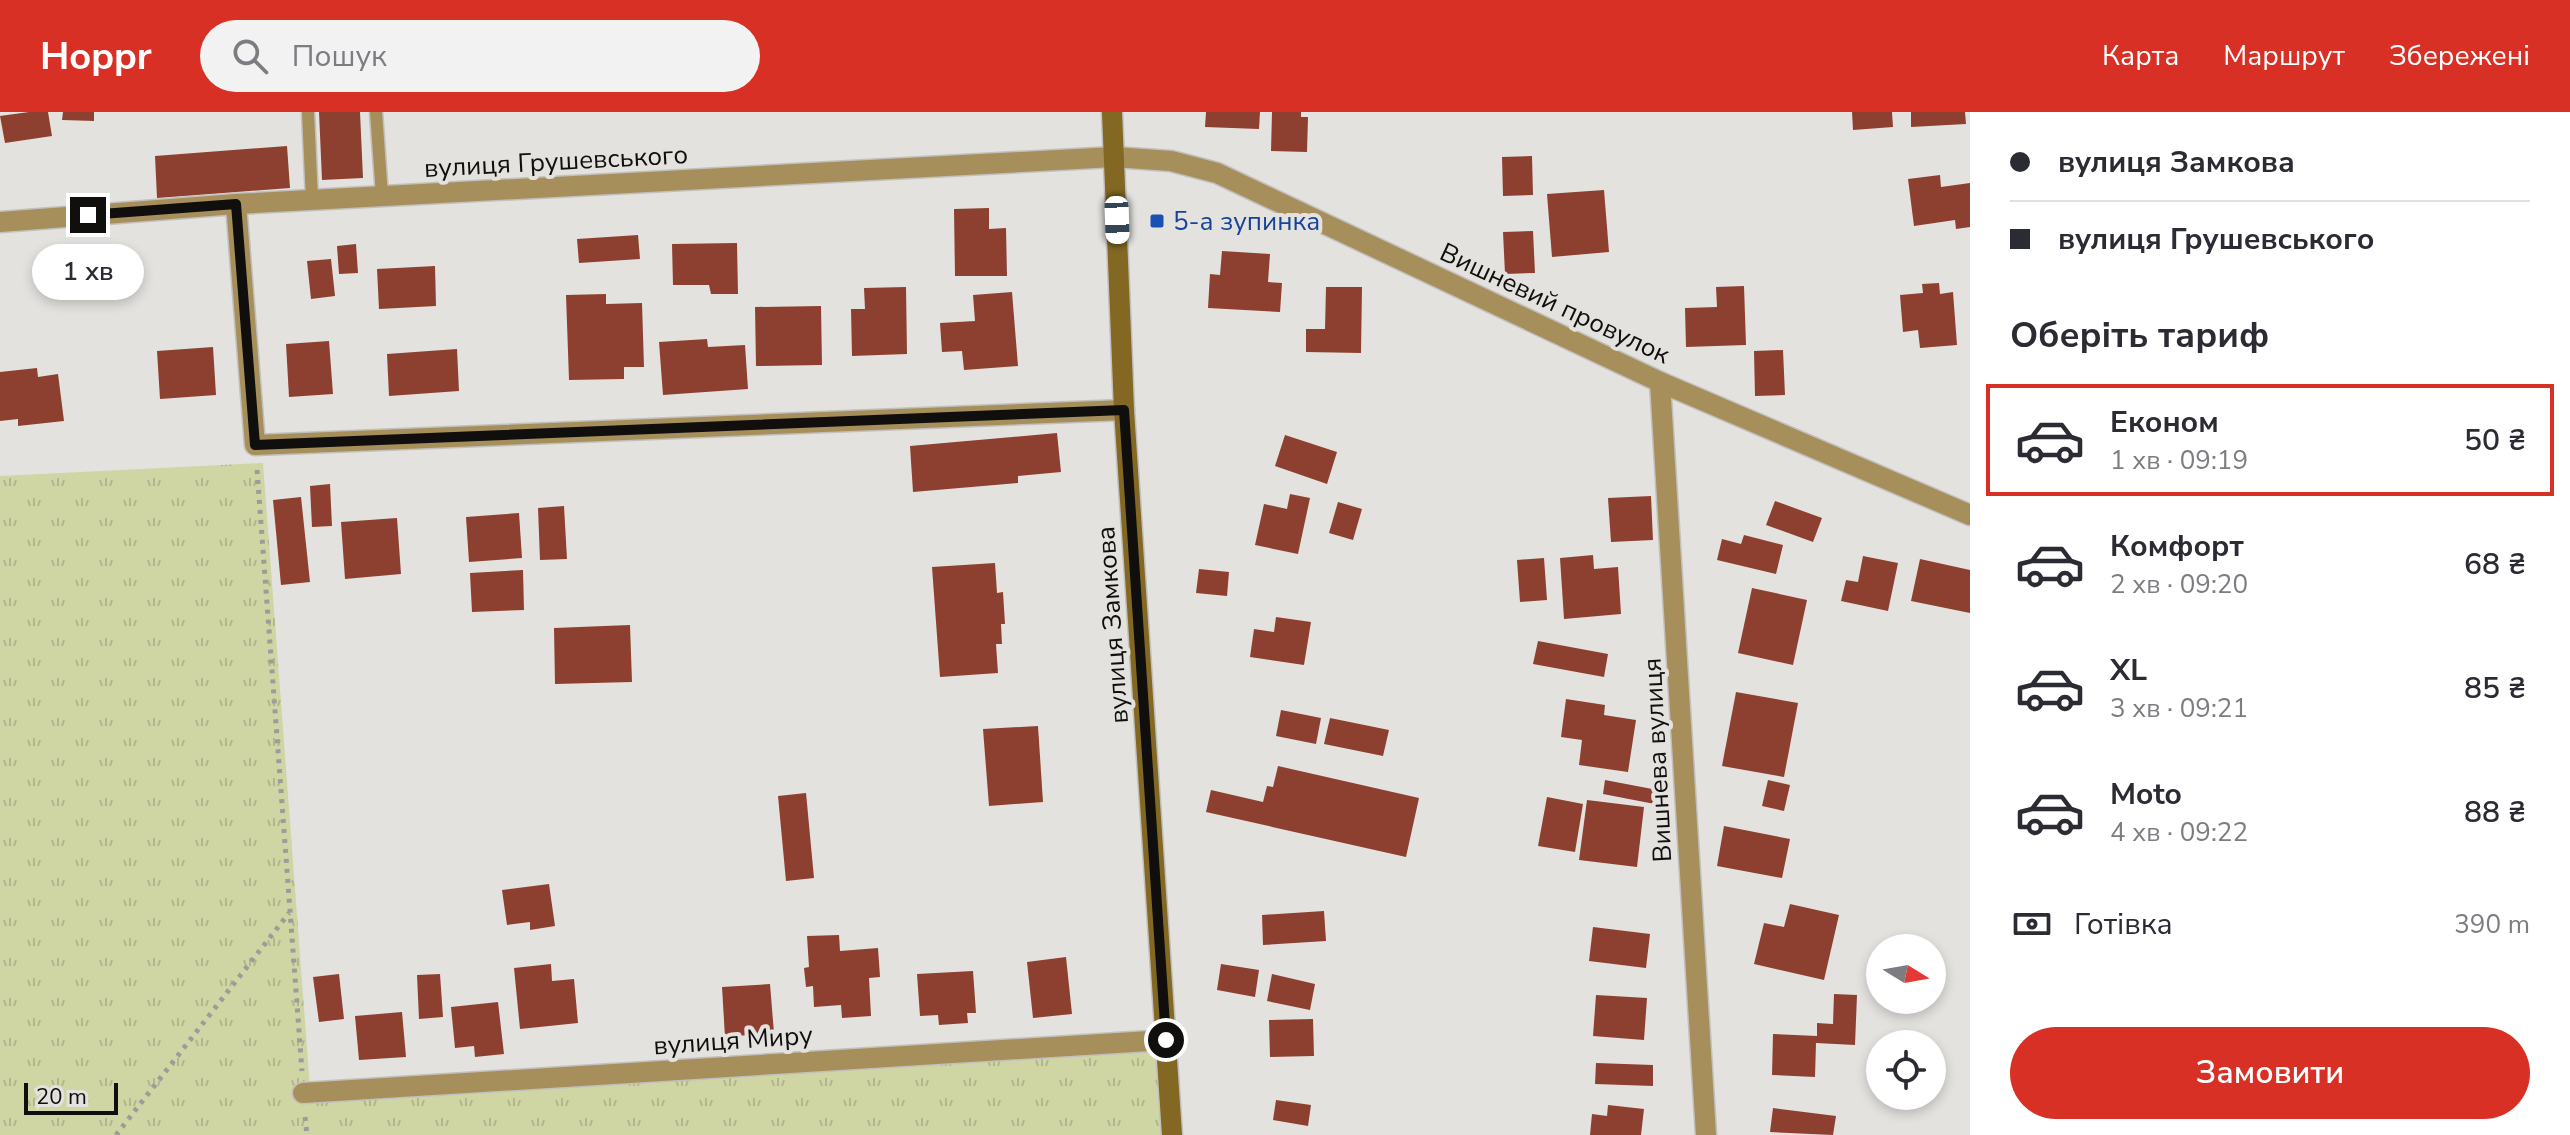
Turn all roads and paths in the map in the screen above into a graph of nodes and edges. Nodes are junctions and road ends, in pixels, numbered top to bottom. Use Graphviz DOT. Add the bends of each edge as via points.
graph roads {
  1 [pos="308,112"];
  2 [pos="376,112"];
  3 [pos="1112,112"];
  4 [pos="1114,157"];
  5 [pos="382,196"];
  6 [pos="312,200"];
  7 [pos="236,204"];
  8 [pos="0,222"];
  9 [pos="1660,382"];
  10 [pos="1124,410"];
  11 [pos="255,445"];
  12 [pos="1970,515"];
  13 [pos="290,912"];
  14 [pos="1166,1040"];
  15 [pos="303,1093"];
  16 [pos="116,1135"];
  17 [pos="1172,1135"];
  18 [pos="1706,1135"];
  1 -- 6 [label="lane"];
  2 -- 5 [label="lane"];
  3 -- 4 [label="street, вулиця Замкова"];
  4 -- 5 [label="street, вулиця Грушевського"];
  4 -- 9 [label="street, Вишневий провулок" via="1171,161 1217,173"];
  4 -- 10 [label="street, вулиця Замкова"];
  5 -- 6 [label="street, вулиця Грушевського"];
  6 -- 7 [label="street, вулиця Грушевського"];
  7 -- 8 [label="street, вулиця Грушевського"];
  7 -- 11 [label="street"];
  9 -- 12 [label="street, Вишневий провулок"];
  9 -- 18 [label="street, Вишнева вулиця"];
  10 -- 11 [label="street"];
  10 -- 14 [label="street, вулиця Замкова"];
  11 -- 13 [label="path"];
  13 -- 15 [label="path"];
  13 -- 16 [label="path"];
  14 -- 15 [label="street, вулиця Миру"];
  14 -- 17 [label="street, вулиця Замкова"];
}
